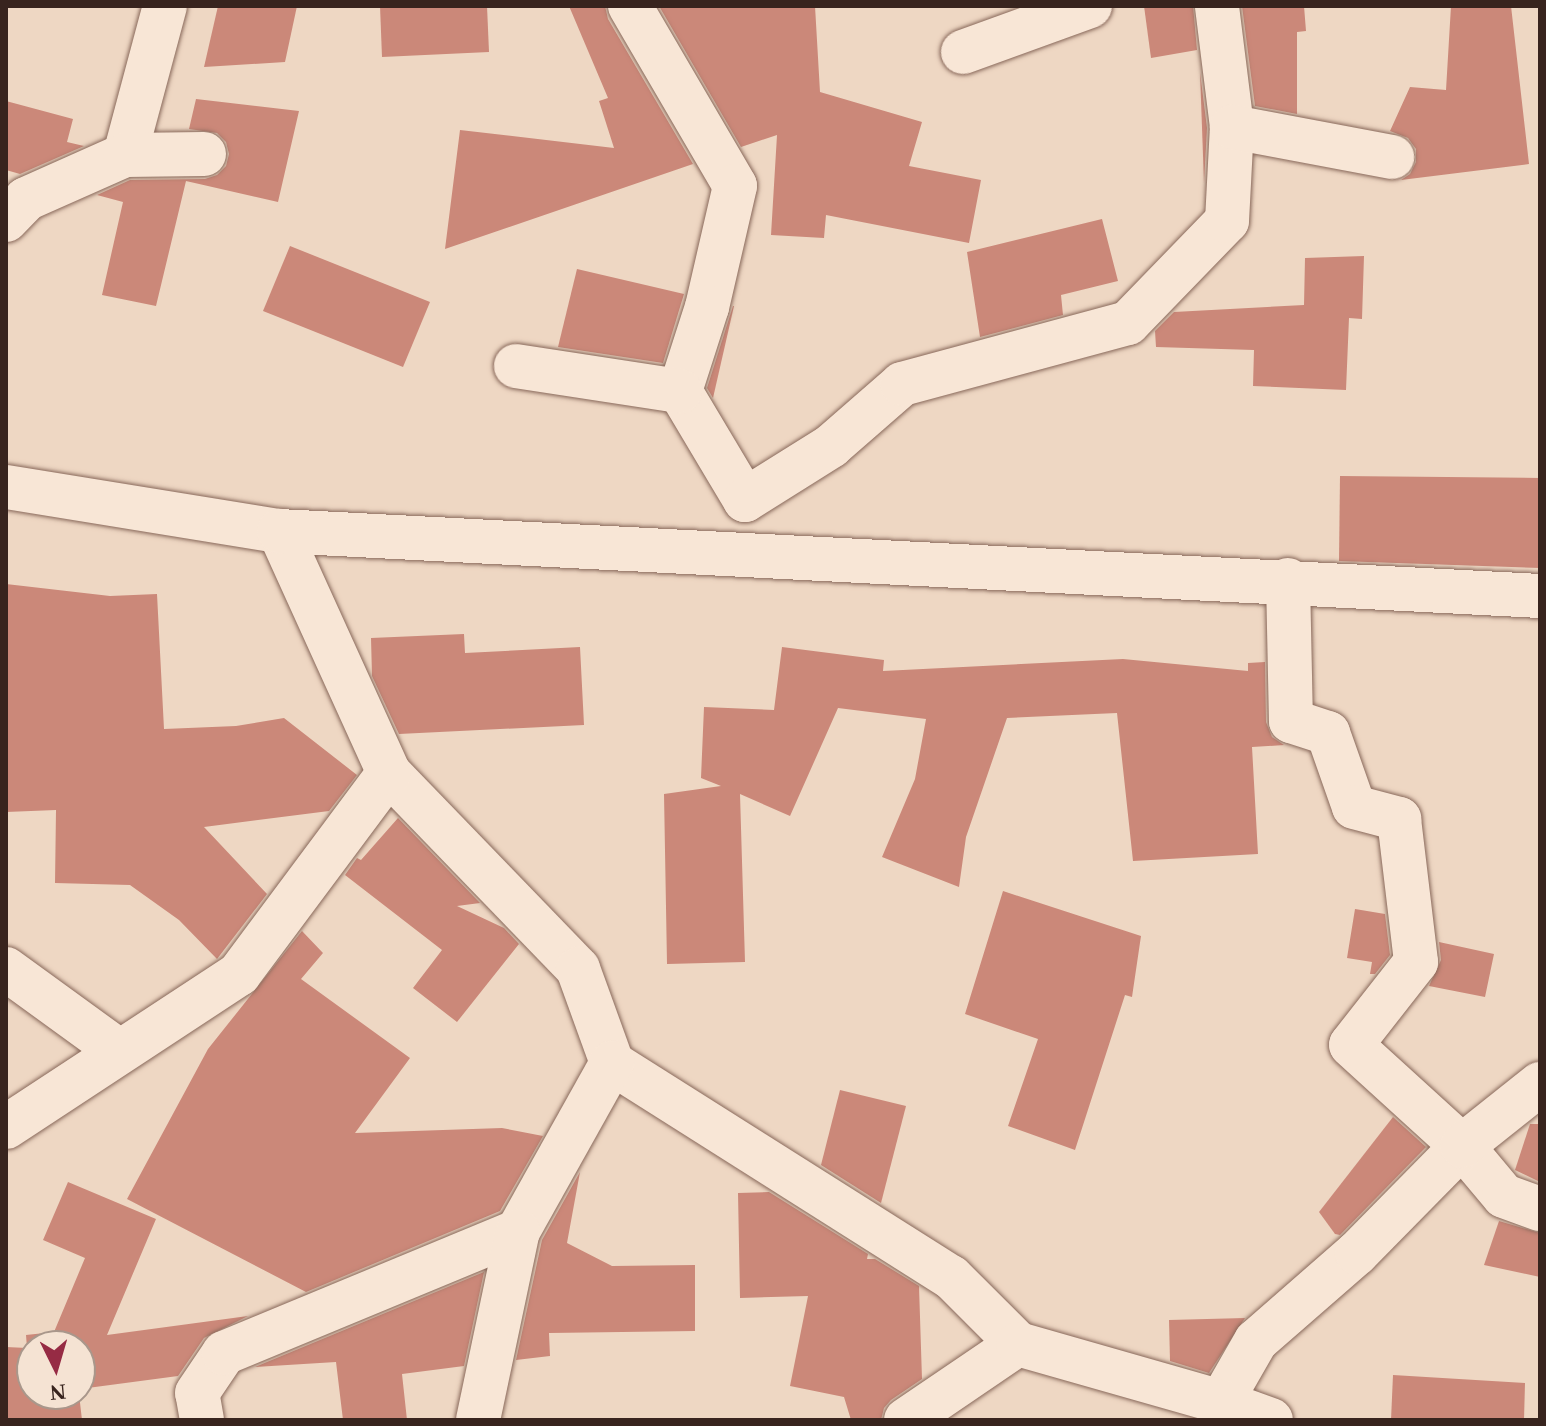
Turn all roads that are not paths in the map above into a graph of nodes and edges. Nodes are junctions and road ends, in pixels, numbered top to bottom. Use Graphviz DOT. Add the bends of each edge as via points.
graph roads {
  1 [pos="165,6"];
  2 [pos="630,6"];
  3 [pos="1090,6"];
  4 [pos="1217,6"];
  5 [pos="963,52"];
  6 [pos="1232,127"];
  7 [pos="204,154"];
  8 [pos="125,155"];
  9 [pos="1392,157"];
  10 [pos="6,220"];
  11 [pos="516,366"];
  12 [pos="680,391"];
  13 [pos="6,487"];
  14 [pos="279,531"];
  15 [pos="1288,580"];
  16 [pos="1540,596"];
  17 [pos="389,773"];
  18 [pos="6,969"];
  19 [pos="119,1051"];
  20 [pos="612,1063"];
  21 [pos="1540,1084"];
  22 [pos="6,1127"];
  23 [pos="1462,1146"];
  24 [pos="1540,1209"];
  25 [pos="518,1231"];
  26 [pos="1018,1344"];
  27 [pos="1221,1402"];
  28 [pos="202,1420"];
  29 [pos="478,1420"];
  30 [pos="906,1420"];
  31 [pos="1271,1420"];
  1 -- 8 [label="street"];
  2 -- 12 [label="street" via="735,186 707,307"];
  3 -- 5 [label="street"];
  4 -- 6 [label="street"];
  6 -- 9 [label="street"];
  6 -- 12 [label="street" via="1227,221 1128,323 902,384 831,446 745,500"];
  7 -- 8 [label="street"];
  8 -- 10 [label="street" via="26,199"];
  11 -- 12 [label="street"];
  13 -- 14 [label="street"];
  14 -- 15 [label="street"];
  14 -- 17 [label="street"];
  15 -- 16 [label="street"];
  15 -- 23 [label="street" via="1291,721 1328,733 1354,807 1399,819 1416,962 1351,1045"];
  17 -- 19 [label="street" via="239,974"];
  17 -- 20 [label="street" via="578,969"];
  18 -- 19 [label="street"];
  19 -- 22 [label="street"];
  20 -- 25 [label="street"];
  20 -- 26 [label="street" via="951,1277"];
  21 -- 23 [label="street"];
  23 -- 24 [label="street" via="1504,1196"];
  23 -- 27 [label="street" via="1357,1253 1256,1341"];
  25 -- 28 [label="street" via="224,1353 197,1393"];
  25 -- 29 [label="street"];
  26 -- 27 [label="street"];
  26 -- 30 [label="street"];
  27 -- 31 [label="street"];
}
